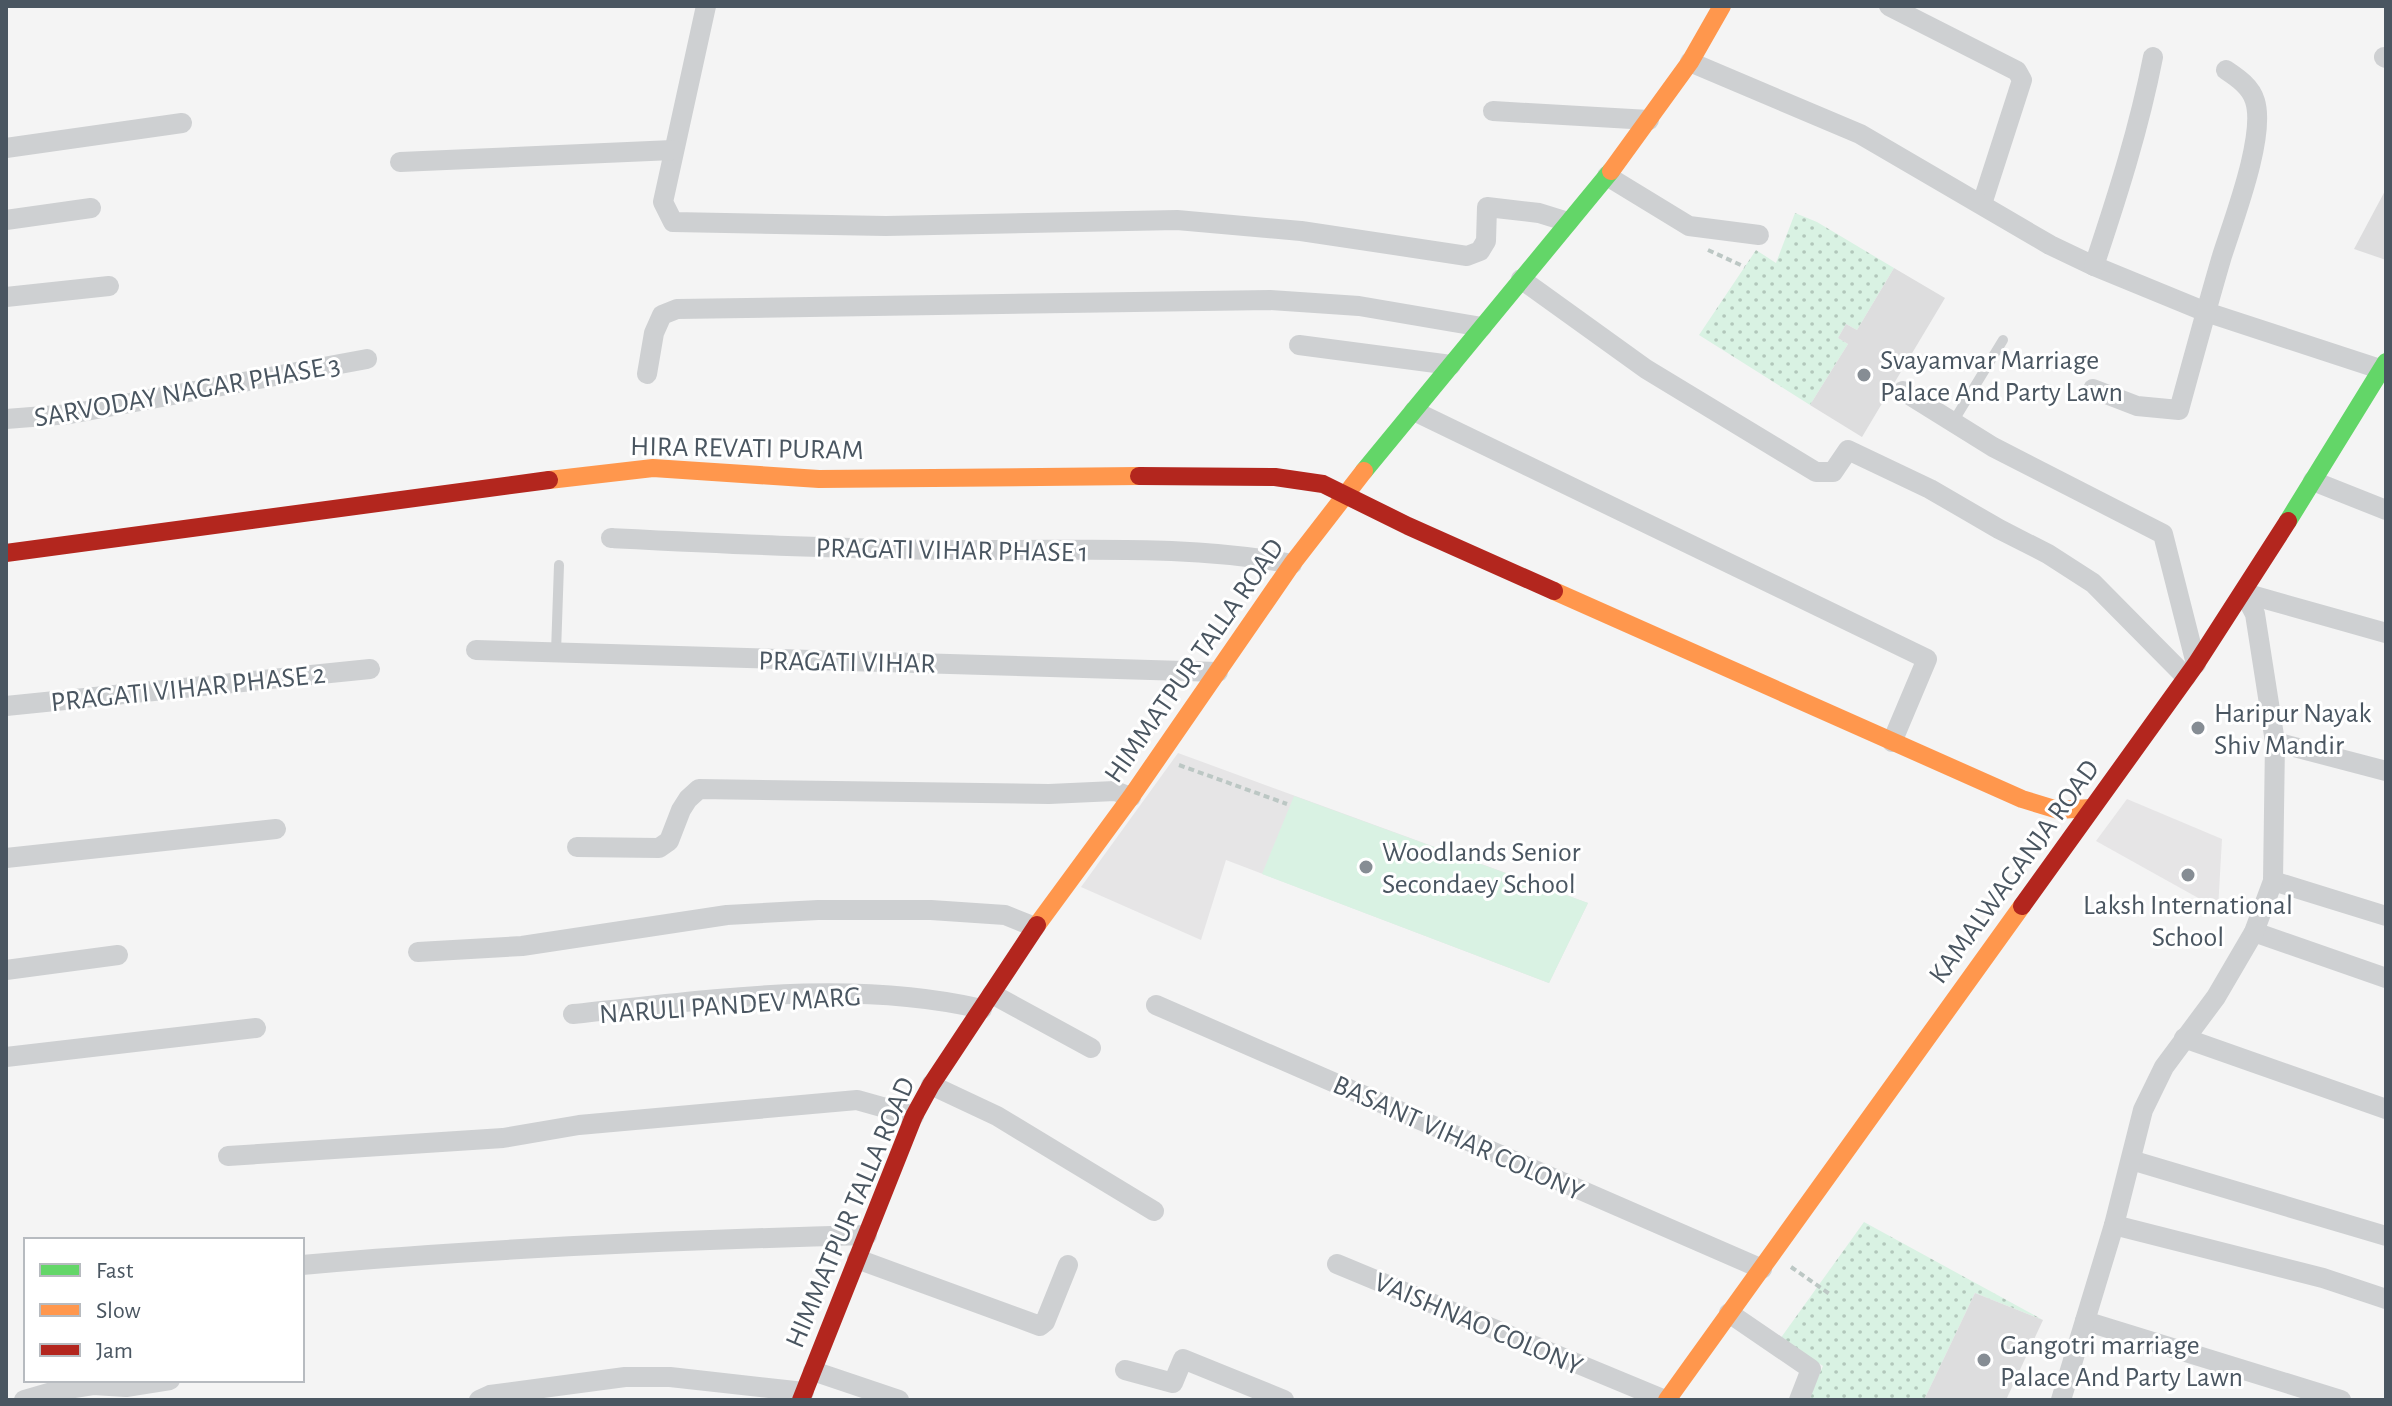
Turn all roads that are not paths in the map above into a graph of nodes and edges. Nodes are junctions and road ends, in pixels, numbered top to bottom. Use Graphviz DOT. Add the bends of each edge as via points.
graph roads {
  1 [pos="706,6"];
  2 [pos="1722,6"];
  3 [pos="1889,6"];
  4 [pos="2153,57"];
  5 [pos="1690,62"];
  6 [pos="2226,70"];
  7 [pos="1493,111"];
  8 [pos="1649,120"];
  9 [pos="182,123"];
  10 [pos="6,148"];
  11 [pos="673,150"];
  12 [pos="400,162"];
  13 [pos="1607,176"];
  14 [pos="1982,204"];
  15 [pos="91,208"];
  16 [pos="6,220"];
  17 [pos="1568,222"];
  18 [pos="1759,235"];
  19 [pos="2094,266"];
  20 [pos="1521,279"];
  21 [pos="109,286"];
  22 [pos="6,297"];
  23 [pos="2206,312"];
  24 [pos="1482,327"];
  25 [pos="2003,340"];
  26 [pos="1299,345"];
  27 [pos="367,359"];
  28 [pos="1451,365"];
  29 [pos="2384,368"];
  30 [pos="647,374"];
  31 [pos="2093,389"];
  32 [pos="1903,391"];
  33 [pos="1414,411"];
  34 [pos="6,419"];
  35 [pos="1953,422"];
  36 [pos="2313,481"];
  37 [pos="1345,495"];
  38 [pos="2386,510"];
  39 [pos="611,538"];
  40 [pos="6,553"];
  41 [pos="1292,564"];
  42 [pos="559,565"];
  43 [pos="2244,593"];
  44 [pos="2386,633"];
  45 [pos="476,650"];
  46 [pos="556,652"];
  47 [pos="370,669"];
  48 [pos="2191,670"];
  49 [pos="1218,672"];
  50 [pos="6,706"];
  51 [pos="1892,742"];
  52 [pos="2275,742"];
  53 [pos="2386,771"];
  54 [pos="1131,797"];
  55 [pos="2091,808"];
  56 [pos="276,829"];
  57 [pos="577,847"];
  58 [pos="6,858"];
  59 [pos="2273,881"];
  60 [pos="2386,916"];
  61 [pos="1035,927"];
  62 [pos="2254,932"];
  63 [pos="418,952"];
  64 [pos="118,955"];
  65 [pos="6,970"];
  66 [pos="2386,978"];
  67 [pos="987,1002"];
  68 [pos="1156,1005"];
  69 [pos="573,1014"];
  70 [pos="256,1028"];
  71 [pos="2184,1038"];
  72 [pos="1091,1048"];
  73 [pos="6,1057"];
  74 [pos="931,1085"];
  75 [pos="2386,1109"];
  76 [pos="914,1116"];
  77 [pos="228,1156"];
  78 [pos="2131,1160"];
  79 [pos="1154,1211"];
  80 [pos="2114,1225"];
  81 [pos="867,1235"];
  82 [pos="2386,1236"];
  83 [pos="857,1259"];
  84 [pos="1768,1262"];
  85 [pos="1337,1264"];
  86 [pos="304,1265"];
  87 [pos="1068,1265"];
  88 [pos="2386,1299"];
  89 [pos="1729,1313"];
  90 [pos="2085,1321"];
  91 [pos="1125,1370"];
  92 [pos="813,1371"];
  93 [pos="157,1382"];
  94 [pos="803,1396"];
  95 [pos="24,1400"];
  96 [pos="479,1400"];
  97 [pos="899,1400"];
  98 [pos="1284,1400"];
  99 [pos="1666,1400"];
  100 [pos="1799,1400"];
  101 [pos="2061,1400"];
  102 [pos="2341,1400"];
  1 -- 11 [label="street"];
  2 -- 5 [label="street, HIMMATPUR TALLA ROAD"];
  3 -- 14 [label="street" via="2021,76"];
  4 -- 19 [label="street" via="2126,171"];
  5 -- 8 [label="street, HIMMATPUR TALLA ROAD"];
  5 -- 14 [label="street" via="1843,125"];
  6 -- 23 [label="street" via="2250,92 2257,117 2238,213"];
  7 -- 8 [label="street"];
  8 -- 13 [label="street, HIMMATPUR TALLA ROAD"];
  9 -- 10 [label="street"];
  11 -- 12 [label="street"];
  11 -- 17 [label="street" via="663,202 673,222 886,226 1177,220 1301,231 1467,256 1480,251 1486,241 1487,207"];
  13 -- 17 [label="street, HIMMATPUR TALLA ROAD"];
  13 -- 18 [label="street" via="1689,226"];
  14 -- 19 [label="street"];
  15 -- 16 [label="street"];
  17 -- 20 [label="street, HIMMATPUR TALLA ROAD"];
  19 -- 23 [label="street"];
  20 -- 24 [label="street, HIMMATPUR TALLA ROAD"];
  20 -- 48 [label="street" via="1646,369 1816,472 1833,472 1848,450 2048,554 2093,583"];
  21 -- 22 [label="street"];
  23 -- 29 [label="street"];
  23 -- 31 [label="street" via="2179,410 2137,406"];
  24 -- 28 [label="street, HIMMATPUR TALLA ROAD"];
  24 -- 30 [label="street" via="1359,306 1270,300 677,309 662,315"];
  25 -- 35 [label="lane"];
  26 -- 28 [label="street"];
  27 -- 34 [label="street, SARVODAY NAGAR PHASE 3" via="70,414"];
  28 -- 33 [label="street, HIMMATPUR TALLA ROAD"];
  29 -- 36 [label="street, KAMALWAGANJA ROAD"];
  32 -- 35 [label="street"];
  33 -- 37 [label="street, HIMMATPUR TALLA ROAD"];
  33 -- 51 [label="street" via="1927,659"];
  35 -- 48 [label="street" via="2163,534"];
  36 -- 38 [label="street"];
  36 -- 43 [label="street, KAMALWAGANJA ROAD"];
  37 -- 40 [label="street, HIRA REVATI PURAM" via="1323,484 1275,477 819,479 653,468"];
  37 -- 41 [label="street, HIMMATPUR TALLA ROAD"];
  37 -- 51 [label="street, HIRA REVATI PURAM"];
  39 -- 41 [label="street, PRAGATI VIHAR PHASE 1" via="820,548 1174,553"];
  41 -- 49 [label="street, HIMMATPUR TALLA ROAD"];
  42 -- 46 [label="lane"];
  43 -- 44 [label="street"];
  43 -- 48 [label="street, KAMALWAGANJA ROAD"];
  43 -- 52 [label="street" via="2255,614"];
  45 -- 46 [label="street, PRAGATI VIHAR"];
  46 -- 49 [label="street, PRAGATI VIHAR"];
  47 -- 50 [label="street, PRAGATI VIHAR PHASE 2"];
  48 -- 55 [label="street, KAMALWAGANJA ROAD"];
  49 -- 54 [label="street, HIMMATPUR TALLA ROAD"];
  51 -- 55 [label="street, HIRA REVATI PURAM" via="2022,799 2058,810"];
  52 -- 53 [label="street"];
  52 -- 59 [label="street"];
  54 -- 57 [label="street" via="1115,791 699,789 681,810 669,841 659,848"];
  54 -- 61 [label="street, HIMMATPUR TALLA ROAD"];
  55 -- 84 [label="street, KAMALWAGANJA ROAD"];
  56 -- 58 [label="street"];
  59 -- 60 [label="street"];
  59 -- 62 [label="street"];
  61 -- 63 [label="street" via="1005,915 818,910 727,915 522,946"];
  61 -- 67 [label="street, HIMMATPUR TALLA ROAD"];
  62 -- 66 [label="street"];
  62 -- 71 [label="street" via="2216,997"];
  64 -- 65 [label="street"];
  67 -- 69 [label="street, NARULI PANDEV MARG" via="829,991"];
  67 -- 72 [label="street"];
  67 -- 74 [label="street, HIMMATPUR TALLA ROAD"];
  68 -- 84 [label="street, BASANT VIHAR COLONY"];
  70 -- 73 [label="street"];
  71 -- 75 [label="street"];
  71 -- 78 [label="street" via="2143,1110"];
  74 -- 76 [label="street, HIMMATPUR TALLA ROAD"];
  74 -- 79 [label="street" via="997,1116"];
  76 -- 77 [label="street" via="857,1100 579,1125 503,1138"];
  76 -- 81 [label="street, HIMMATPUR TALLA ROAD"];
  78 -- 80 [label="street"];
  78 -- 82 [label="street"];
  80 -- 88 [label="street"];
  80 -- 90 [label="street"];
  81 -- 83 [label="street, HIMMATPUR TALLA ROAD"];
  81 -- 86 [label="street" via="574,1245"];
  83 -- 87 [label="street" via="1040,1326"];
  83 -- 92 [label="street, HIMMATPUR TALLA ROAD"];
  84 -- 89 [label="street, KAMALWAGANJA ROAD"];
  85 -- 99 [label="street, VAISHNAO COLONY"];
  89 -- 99 [label="street, KAMALWAGANJA ROAD"];
  89 -- 100 [label="street" via="1811,1369"];
  90 -- 101 [label="street"];
  90 -- 102 [label="street"];
  91 -- 98 [label="street" via="1173,1383 1183,1359"];
  92 -- 94 [label="street, HIMMATPUR TALLA ROAD"];
  92 -- 97 [label="street"];
  93 -- 95 [label="street" via="93,1385"];
  94 -- 96 [label="street" via="670,1377 625,1377"];
}
